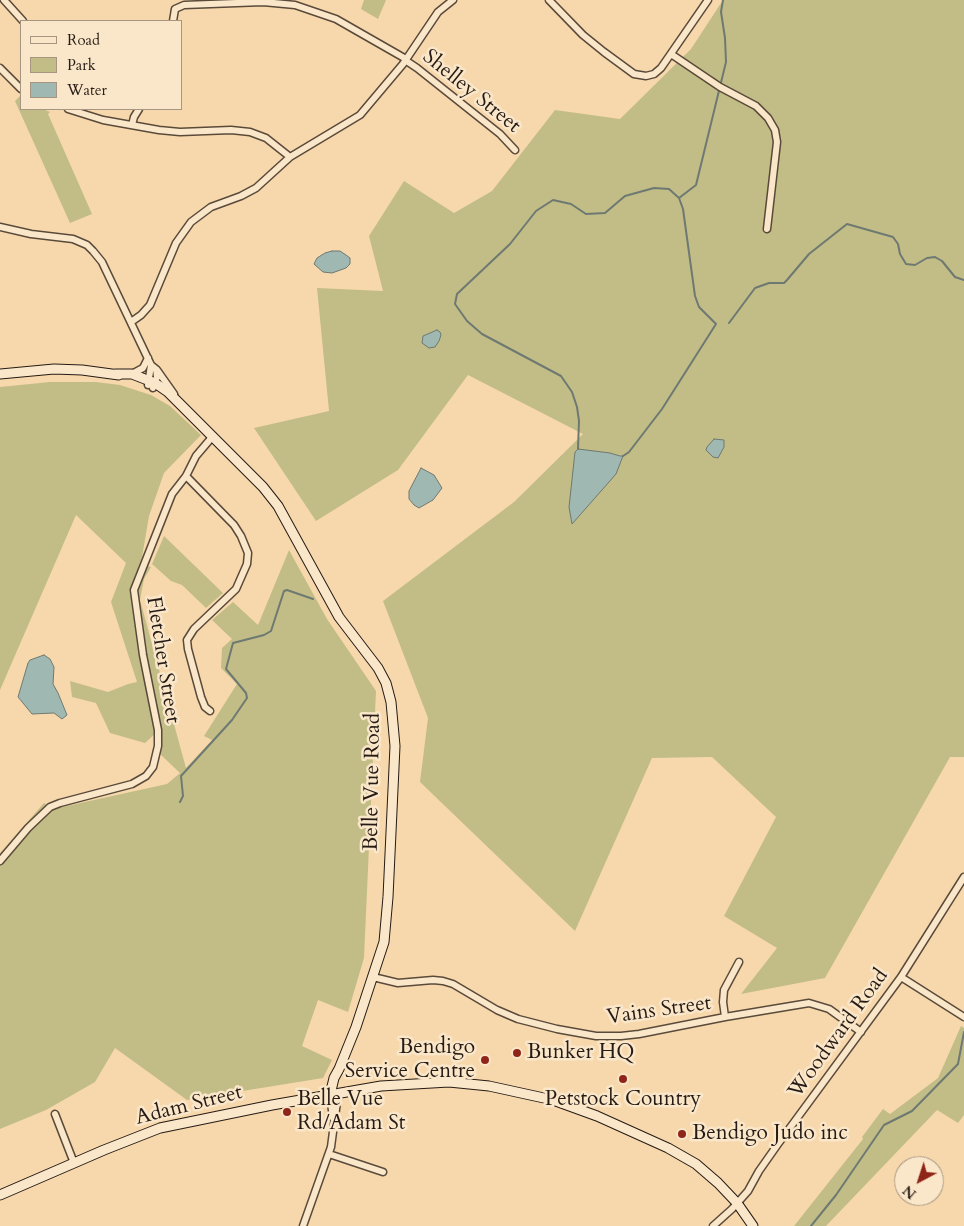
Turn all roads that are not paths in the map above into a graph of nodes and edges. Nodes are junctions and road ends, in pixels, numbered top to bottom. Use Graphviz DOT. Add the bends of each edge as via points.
graph roads {
  1 [pos="4,0"];
  2 [pos="453,0"];
  3 [pos="549,0"];
  4 [pos="708,0"];
  5 [pos="22,20"];
  6 [pos="173,20"];
  7 [pos="671,54"];
  8 [pos="406,60"];
  9 [pos="0,68"];
  10 [pos="20,88"];
  11 [pos="71,110"];
  12 [pos="138,110"];
  13 [pos="132,125"];
  14 [pos="515,150"];
  15 [pos="290,157"];
  16 [pos="0,226"];
  17 [pos="767,229"];
  18 [pos="131,322"];
  19 [pos="152,364"];
  20 [pos="0,374"];
  21 [pos="115,374"];
  22 [pos="132,374"];
  23 [pos="151,384"];
  24 [pos="176,398"];
  25 [pos="183,407"];
  26 [pos="213,436"];
  27 [pos="186,476"];
  28 [pos="210,711"];
  29 [pos="0,861"];
  30 [pos="964,878"];
  31 [pos="739,962"];
  32 [pos="901,977"];
  33 [pos="373,978"];
  34 [pos="725,1017"];
  35 [pos="964,1017"];
  36 [pos="861,1032"];
  37 [pos="334,1095"];
  38 [pos="55,1114"];
  39 [pos="329,1154"];
  40 [pos="74,1163"];
  41 [pos="383,1172"];
  42 [pos="0,1195"];
  43 [pos="737,1203"];
  44 [pos="304,1226"];
  45 [pos="713,1226"];
  46 [pos="753,1226"];
  1 -- 5 [label="street"];
  2 -- 8 [label="street" via="433,18"];
  3 -- 7 [label="street" via="589,40 634,74 654,74"];
  4 -- 7 [label="street"];
  6 -- 8 [label="street, Shelley Street" via="176,9 184,5 264,2 295,5 336,18"];
  7 -- 17 [label="street" via="720,88 756,106 775,130 777,142"];
  8 -- 14 [label="street, Shelley Street"];
  8 -- 15 [label="street" via="360,115"];
  9 -- 10 [label="street"];
  11 -- 13 [label="street"];
  12 -- 13 [label="street"];
  13 -- 15 [label="street" via="180,132 250,132 266,138"];
  15 -- 18 [label="street" via="256,188 211,207 191,222 176,243 150,304"];
  16 -- 18 [label="street" via="31,234 65,237 87,245 102,262"];
  18 -- 19 [label="street"];
  19 -- 22 [label="street"];
  19 -- 23 [label="street"];
  19 -- 24 [label="street"];
  20 -- 21 [label="street" via="54,369"];
  21 -- 22 [label="street, Belle Vue Road"];
  21 -- 23 [label="street"];
  22 -- 23 [label="street, Belle Vue Road"];
  23 -- 24 [label="street, Belle Vue Road"];
  23 -- 25 [label="street, Belle Vue Road"];
  24 -- 25 [label="street, Belle Vue Road"];
  25 -- 26 [label="street, Belle Vue Road"];
  26 -- 27 [label="street, Fletcher Street" via="196,456"];
  26 -- 33 [label="street, Belle Vue Road" via="272,498 338,617 378,668 392,702 396,746 388,897 384,942"];
  27 -- 28 [label="street" via="234,525 248,553 247,564 233,593 194,629 187,640 200,697"];
  27 -- 29 [label="street, Fletcher Street" via="172,494 134,590 158,730 153,767 146,776 132,784 50,807"];
  30 -- 32 [label="street, Woodward Road"];
  31 -- 34 [label="street" via="724,990"];
  32 -- 35 [label="street"];
  32 -- 36 [label="street, Woodward Road"];
  33 -- 34 [label="street, Vains Street" via="398,983 448,982 518,1019 596,1036 639,1034"];
  33 -- 37 [label="street, Belle Vue Road" via="332,1082"];
  34 -- 36 [label="street, Vains Street" via="816,1004 829,1009"];
  36 -- 43 [label="street, Woodward Road"];
  37 -- 39 [label="street, Belle Vue Road"];
  37 -- 40 [label="street, Adam Street" via="160,1128"];
  37 -- 43 [label="street, Adam Street" via="381,1086 432,1082 489,1086 539,1096 572,1106 668,1148 708,1174"];
  38 -- 40 [label="street"];
  39 -- 41 [label="street"];
  39 -- 44 [label="street, Belle Vue Road"];
  40 -- 42 [label="street, Adam Street"];
  43 -- 45 [label="street, Woodward Road"];
  43 -- 46 [label="street, Adam Street"];
}
